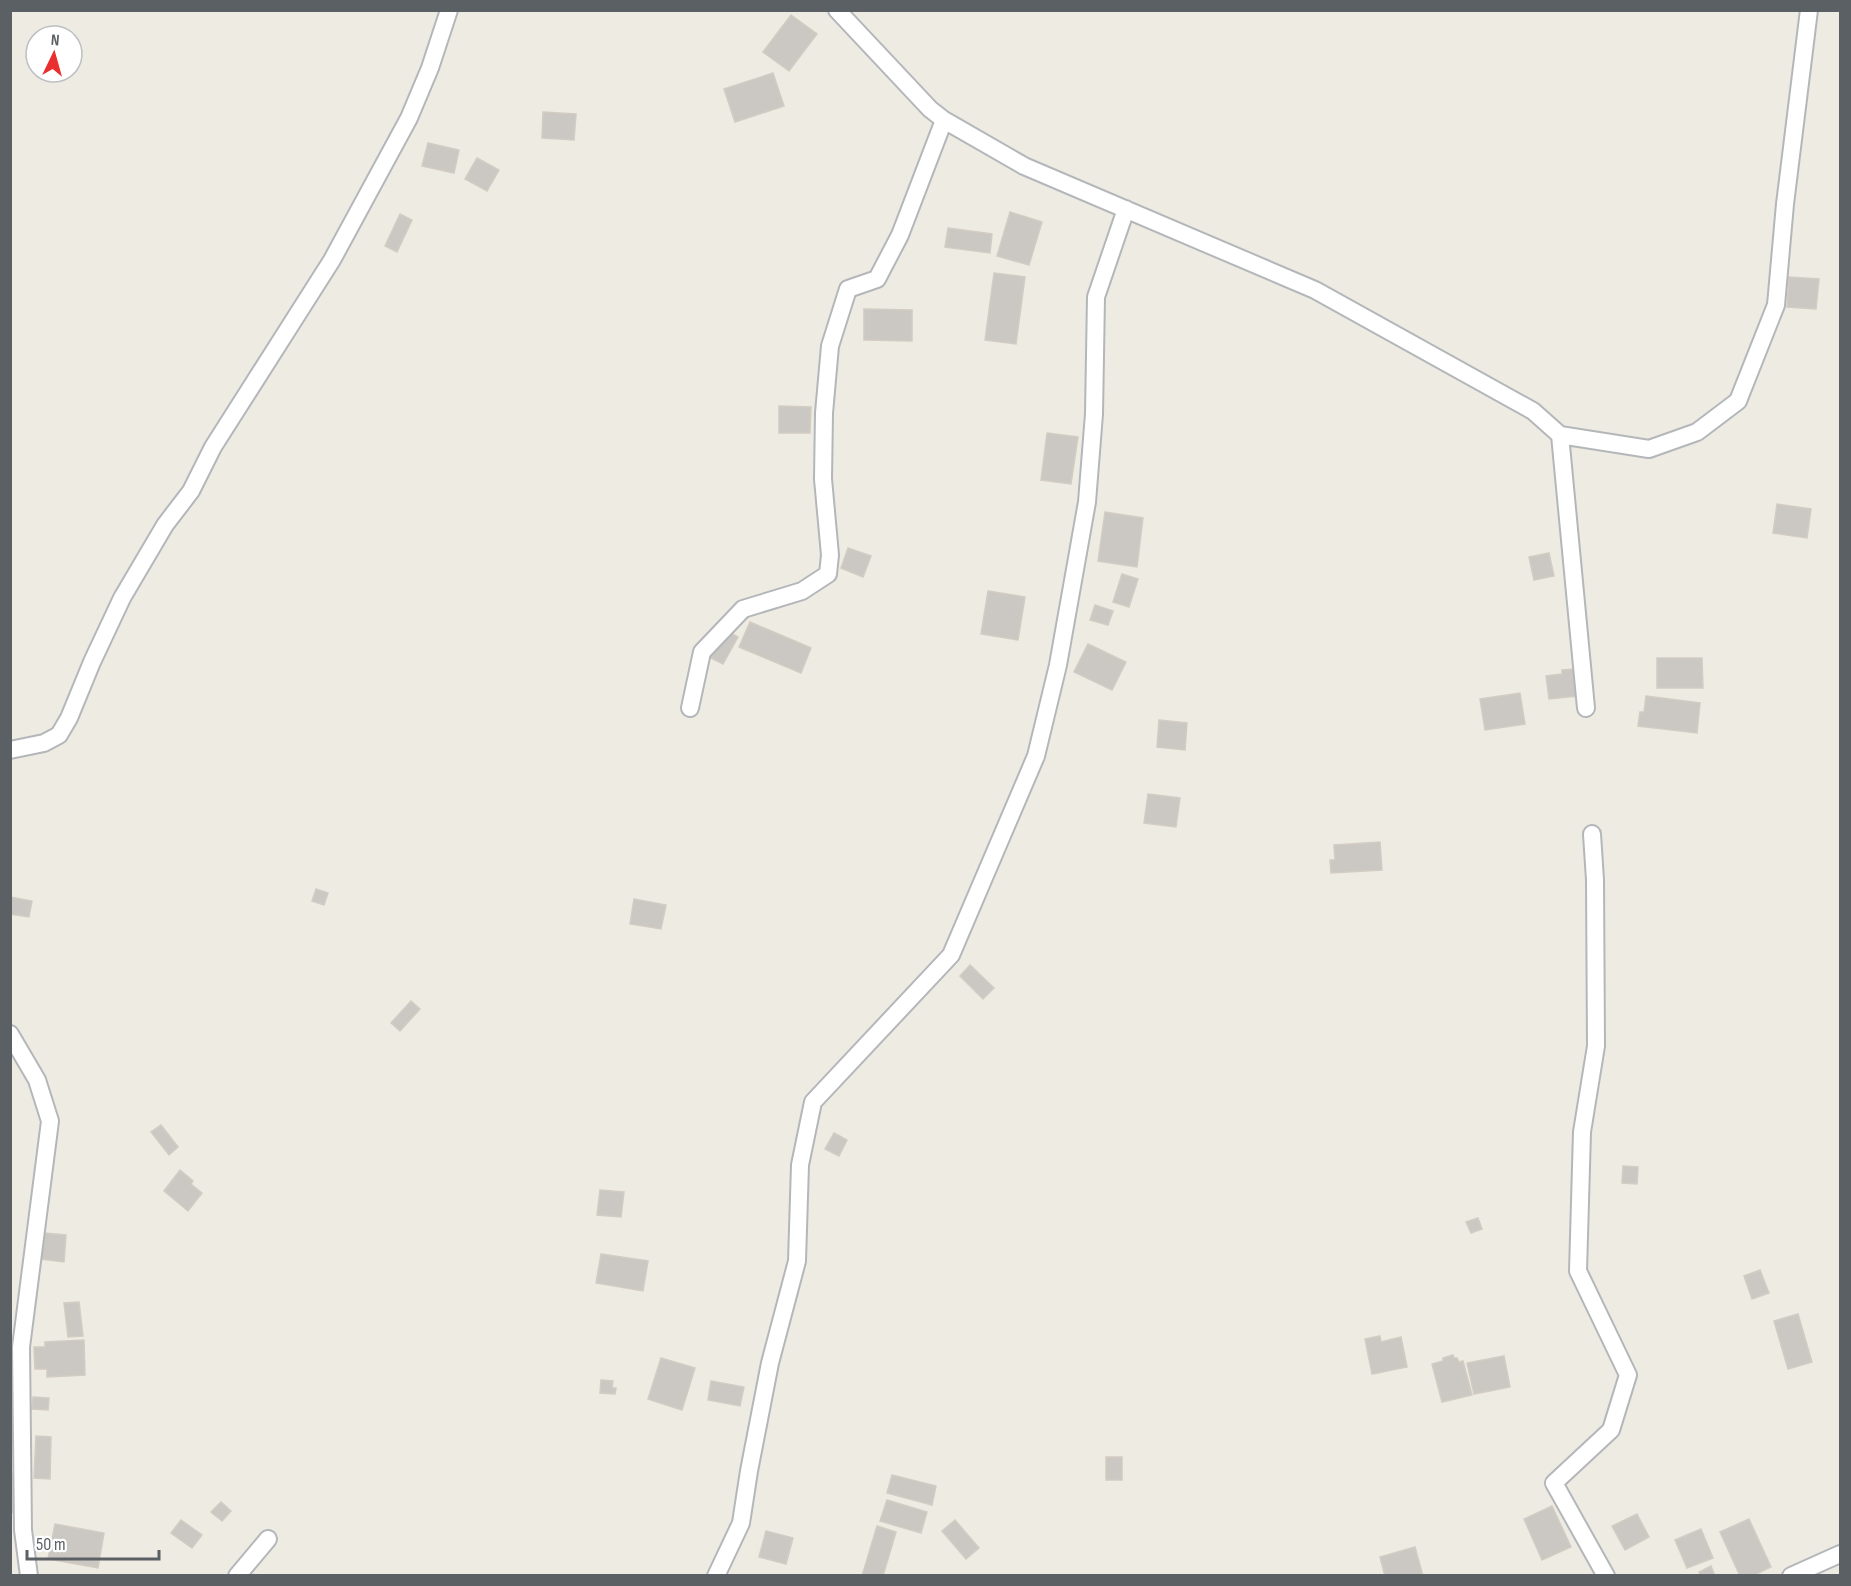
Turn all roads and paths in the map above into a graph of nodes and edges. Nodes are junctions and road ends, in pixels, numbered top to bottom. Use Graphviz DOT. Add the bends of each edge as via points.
graph roads {
  1 [pos="449,10"];
  2 [pos="837,10"];
  3 [pos="1809,10"];
  4 [pos="944,120"];
  5 [pos="1126,209"];
  6 [pos="1560,435"];
  7 [pos="690,708"];
  8 [pos="1586,708"];
  9 [pos="10,750"];
  10 [pos="1592,834"];
  11 [pos="10,1034"];
  12 [pos="268,1539"];
  13 [pos="1840,1554"];
  14 [pos="27,1558"];
  15 [pos="19,1575"];
  16 [pos="29,1575"];
  17 [pos="237,1575"];
  18 [pos="716,1575"];
  19 [pos="1606,1575"];
  20 [pos="1791,1575"];
  1 -- 9 [label="street" via="430,68 393,149 332,260 122,598 59,735 44,743"];
  2 -- 4 [label="street"];
  3 -- 6 [label="street" via="1776,306 1738,401 1697,432 1649,449"];
  4 -- 5 [label="street" via="1023,166"];
  4 -- 7 [label="street" via="900,235 877,279 848,289 830,346 823,479 828,574 802,591 743,609 702,652"];
  5 -- 6 [label="street" via="1315,290 1533,411"];
  5 -- 18 [label="street" via="1096,297 1094,414 1087,502 1058,665 1035,756 951,955 813,1102 800,1165 797,1261 770,1363 741,1523"];
  6 -- 8 [label="street"];
  10 -- 19 [label="street" via="1596,1046 1582,1132 1578,1270 1628,1375 1611,1430 1554,1483"];
  11 -- 14 [label="street" via="37,1080 50,1121 21,1347 23,1530"];
  12 -- 17 [label="street"];
  13 -- 20 [label="street"];
  14 -- 15 [label="street"];
  14 -- 16 [label="street"];
}
